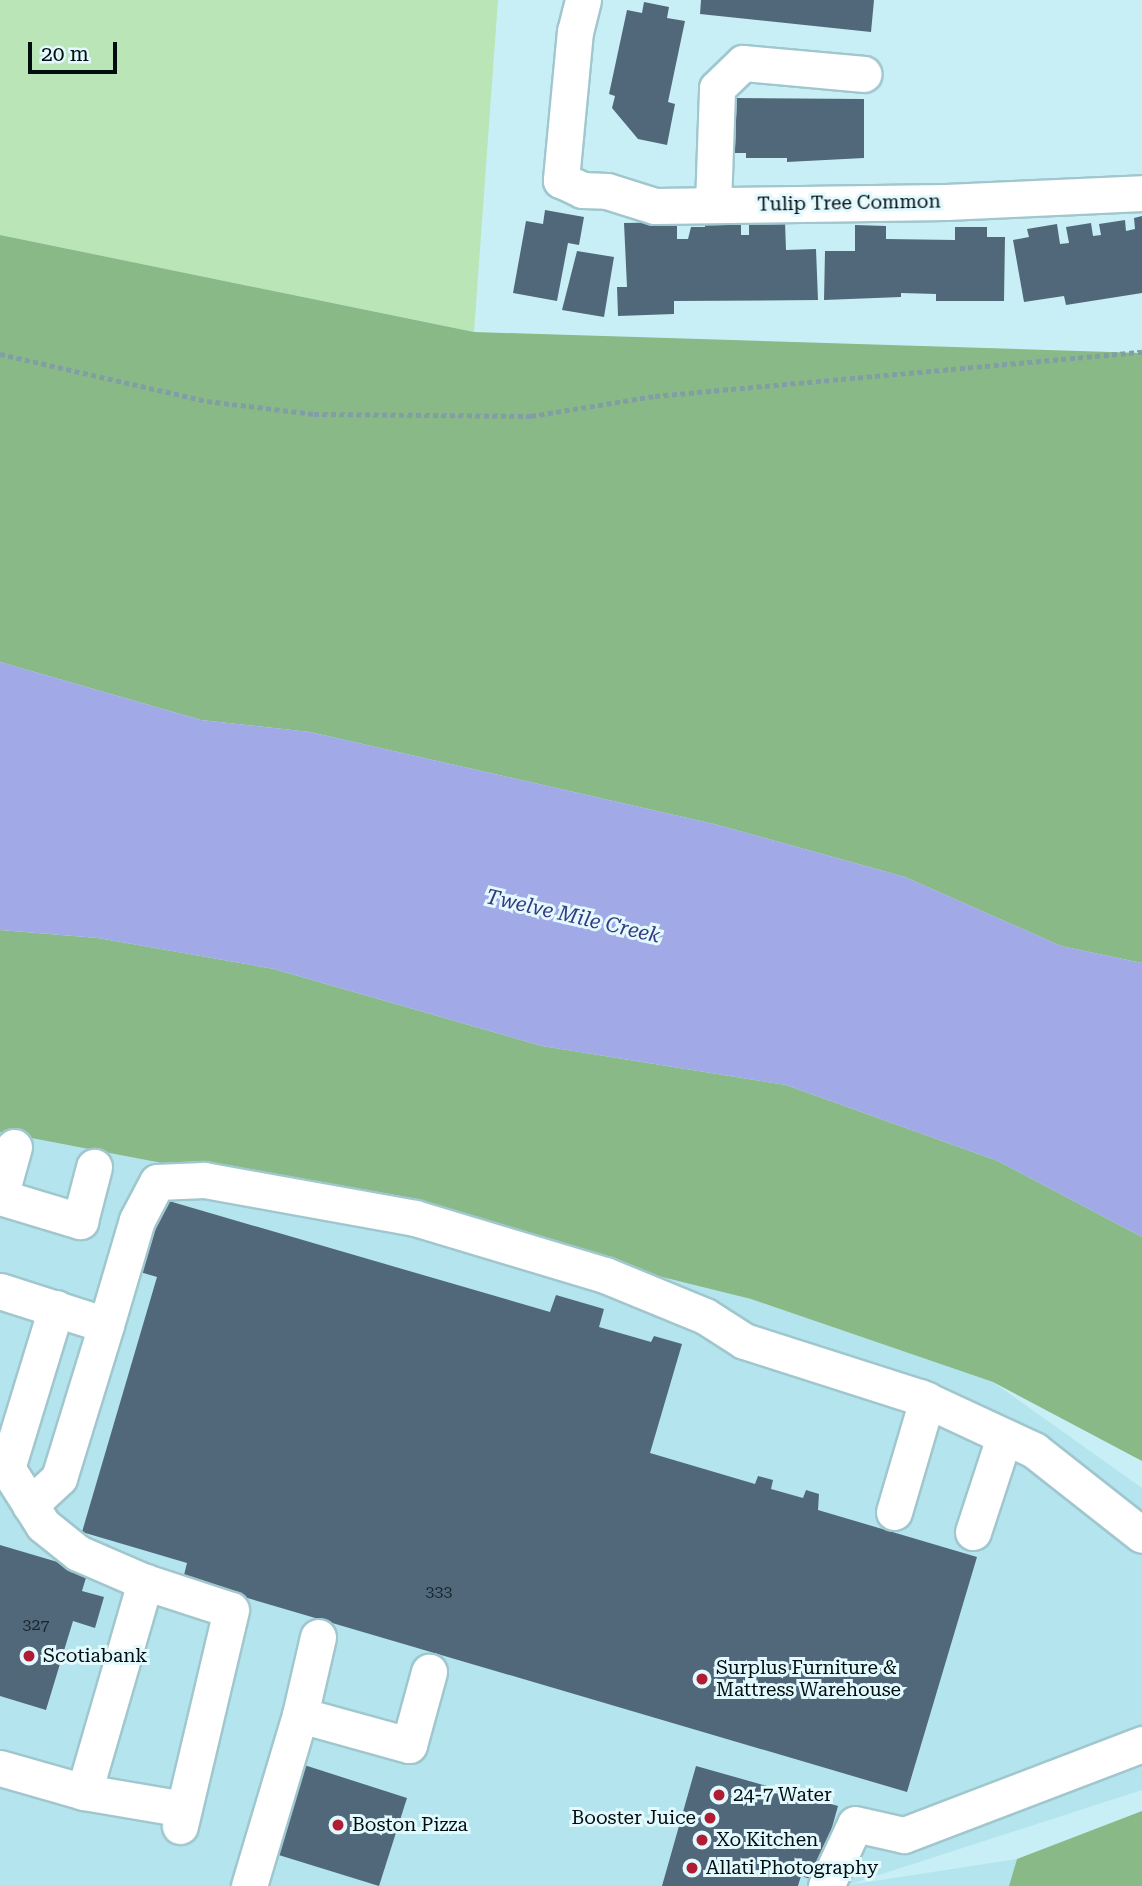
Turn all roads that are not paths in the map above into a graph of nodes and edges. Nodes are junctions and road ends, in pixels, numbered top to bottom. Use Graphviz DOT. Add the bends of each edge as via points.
graph roads {
  1 [pos="583,0"];
  2 [pos="864,74"];
  3 [pos="1142,193"];
  4 [pos="713,205"];
  5 [pos="14,1147"];
  6 [pos="94,1167"];
  7 [pos="0,1197"];
  8 [pos="0,1290"];
  9 [pos="56,1308"];
  10 [pos="106,1325"];
  11 [pos="927,1400"];
  12 [pos="1004,1437"];
  13 [pos="30,1505"];
  14 [pos="894,1512"];
  15 [pos="973,1532"];
  16 [pos="1142,1535"];
  17 [pos="145,1582"];
  18 [pos="318,1637"];
  19 [pos="429,1672"];
  20 [pos="300,1715"];
  21 [pos="1142,1744"];
  22 [pos="0,1768"];
  23 [pos="85,1792"];
  24 [pos="250,1886"];
  25 [pos="827,1886"];
  1 -- 4 [label="street, Tulip Tree Common" via="575,31 561,180 582,190 607,191 655,206"];
  2 -- 4 [label="street" via="743,63 717,88"];
  3 -- 4 [label="street, Tulip Tree Common" via="946,202"];
  5 -- 7 [label="street"];
  6 -- 7 [label="street" via="79,1221"];
  8 -- 9 [label="street"];
  9 -- 10 [label="street"];
  9 -- 13 [label="street" via="7,1468"];
  10 -- 11 [label="street" via="137,1220 157,1182 204,1180 415,1218 605,1275 705,1316 744,1341"];
  10 -- 13 [label="street" via="59,1478"];
  11 -- 12 [label="street"];
  11 -- 14 [label="street"];
  12 -- 15 [label="street"];
  12 -- 16 [label="street" via="1034,1450"];
  13 -- 17 [label="street" via="43,1525 78,1553"];
  17 -- 23 [label="street"];
  17 -- 23 [label="street" via="231,1610 182,1817"];
  18 -- 20 [label="street"];
  19 -- 20 [label="street" via="409,1745"];
  20 -- 24 [label="street"];
  21 -- 25 [label="street" via="904,1836 855,1824"];
  22 -- 23 [label="street"];
}
